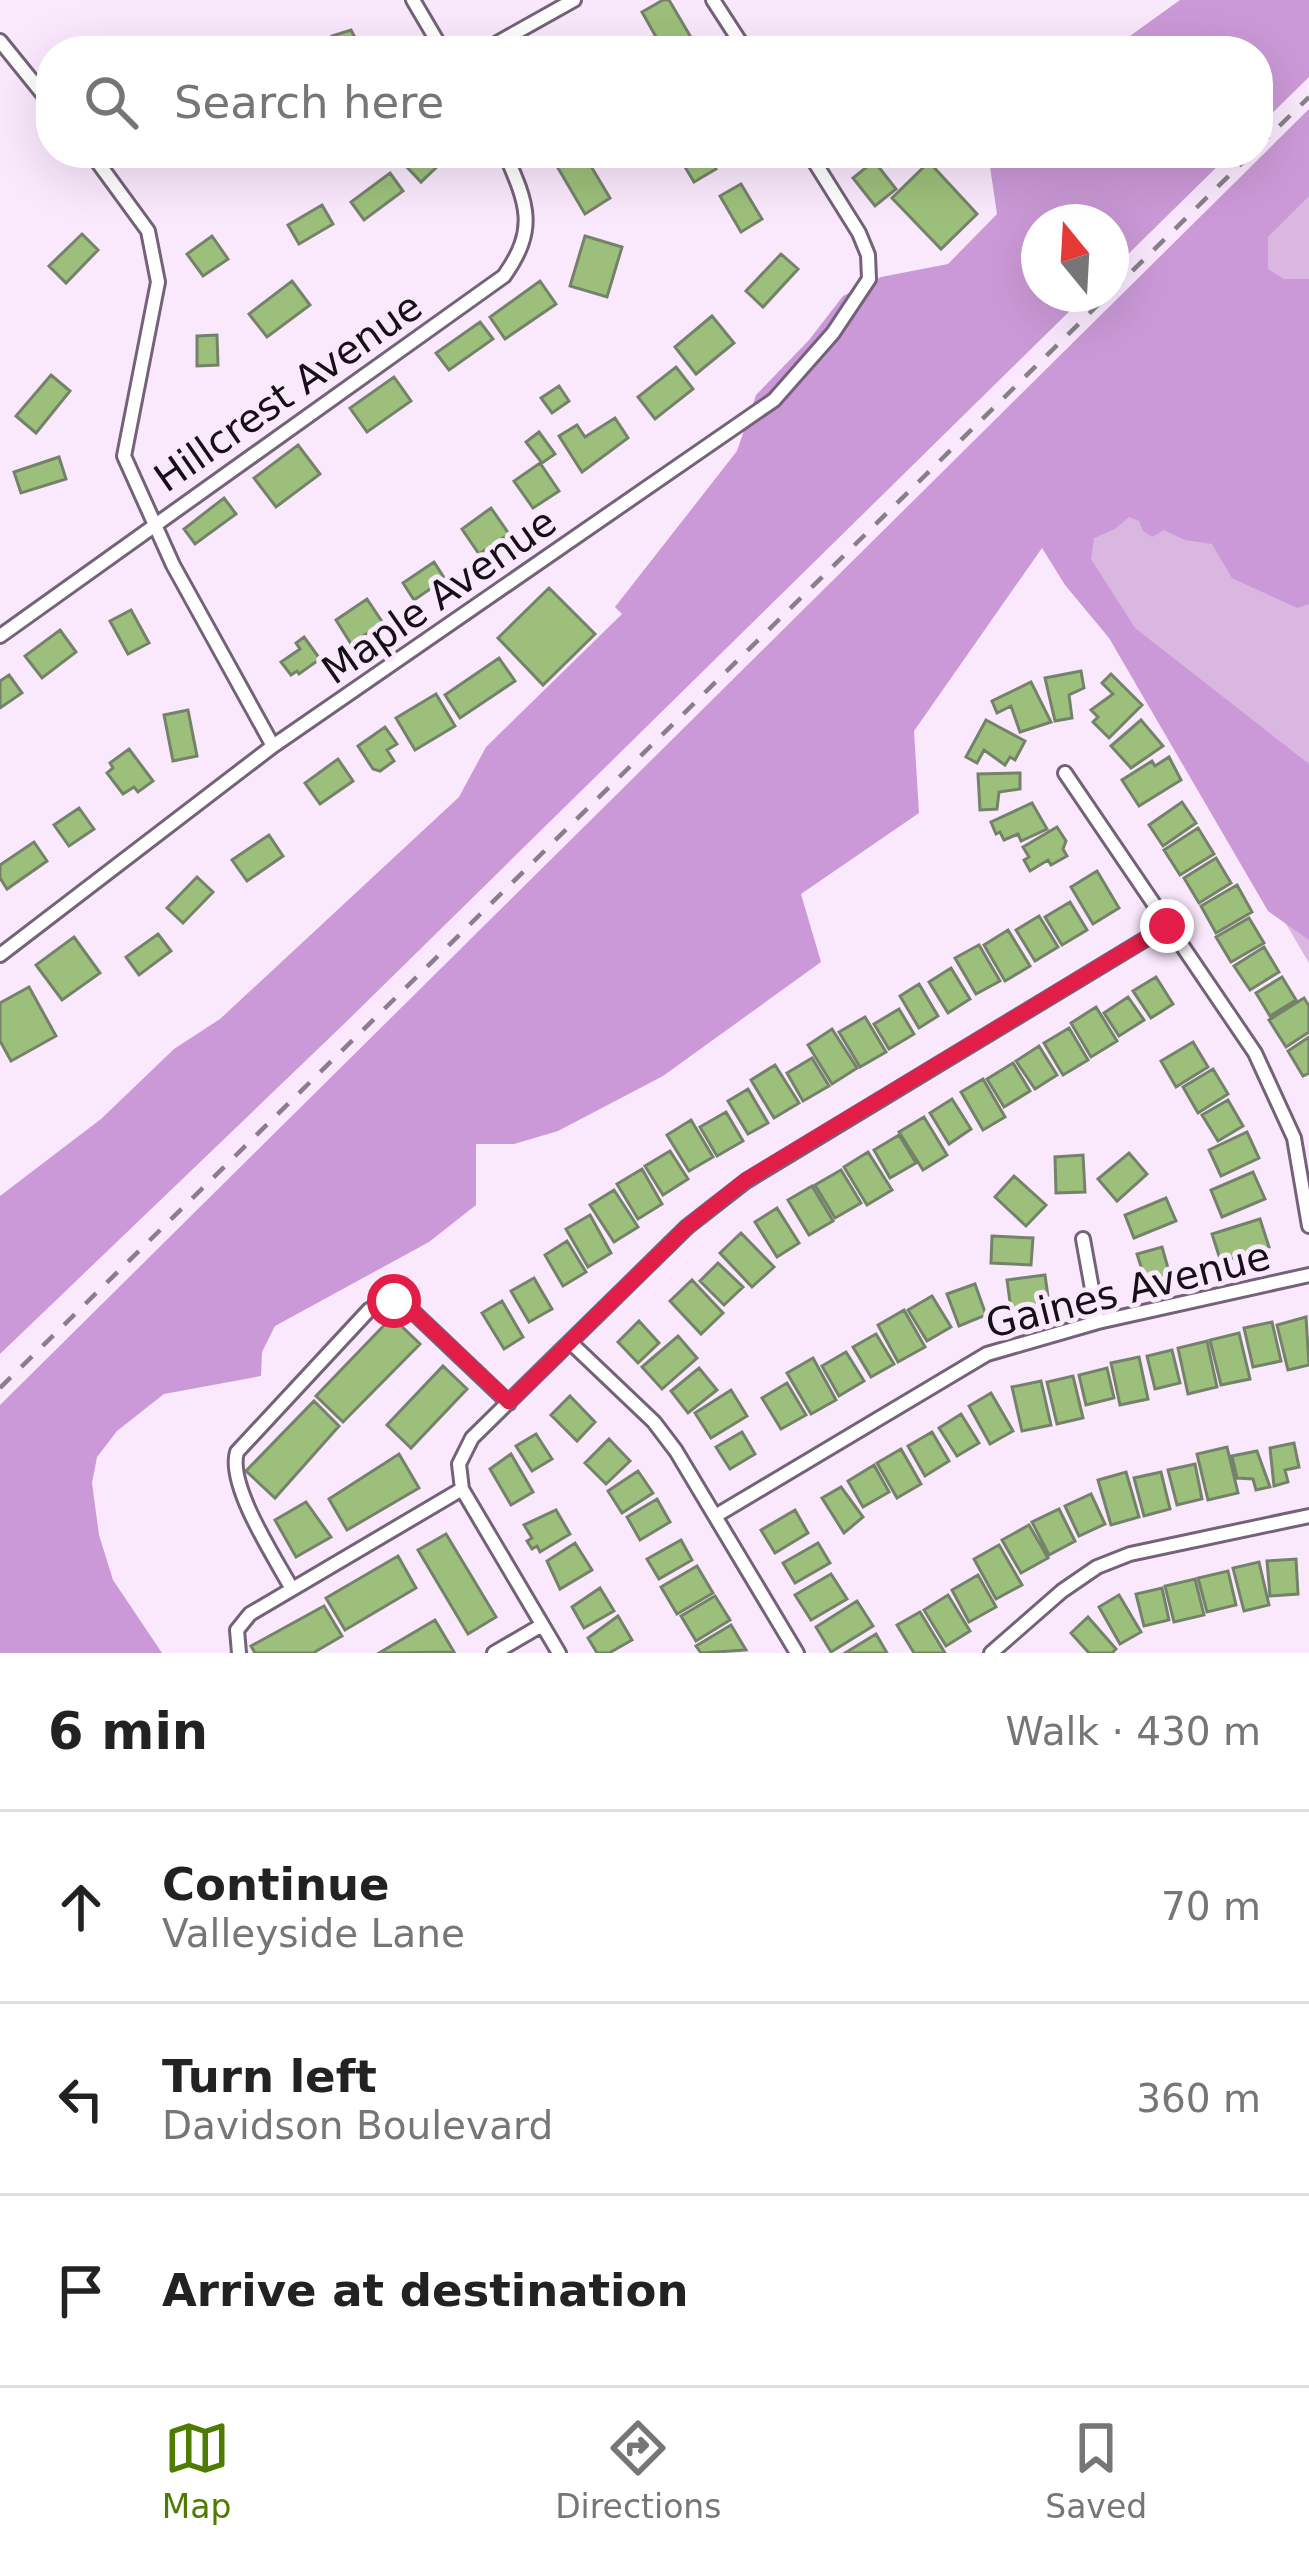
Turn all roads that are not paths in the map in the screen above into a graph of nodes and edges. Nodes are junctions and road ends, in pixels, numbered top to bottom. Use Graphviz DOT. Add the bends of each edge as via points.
graph roads {
  1 [pos="413,0"];
  2 [pos="574,0"];
  3 [pos="713,0"];
  4 [pos="434,36"];
  5 [pos="510,36"];
  6 [pos="736,36"];
  7 [pos="0,41"];
  8 [pos="36,85"];
  9 [pos="102,168"];
  10 [pos="512,168"];
  11 [pos="818,168"];
  12 [pos="153,524"];
  13 [pos="0,636"];
  14 [pos="273,746"];
  15 [pos="1065,773"];
  16 [pos="1167,926"];
  17 [pos="0,955"];
  18 [pos="1309,1226"];
  19 [pos="1083,1239"];
  20 [pos="1309,1275"];
  21 [pos="1098,1322"];
  22 [pos="571,1343"];
  23 [pos="509,1402"];
  24 [pos="462,1489"];
  25 [pos="717,1515"];
  26 [pos="1309,1516"];
  27 [pos="292,1589"];
  28 [pos="542,1625"];
  29 [pos="238,1653"];
  30 [pos="494,1653"];
  31 [pos="559,1653"];
  32 [pos="797,1653"];
  33 [pos="992,1653"];
  1 -- 4 [label="street"];
  2 -- 5 [label="street"];
  3 -- 6 [label="street"];
  7 -- 8 [label="street"];
  9 -- 12 [label="street" via="148,231 158,282 124,457"];
  10 -- 12 [label="street, Hillcrest Avenue" via="527,221 522,250 504,276"];
  11 -- 14 [label="street, Maple Avenue" via="859,233 869,279 774,400"];
  12 -- 13 [label="street, Hillcrest Avenue"];
  12 -- 14 [label="street"];
  14 -- 17 [label="street, Maple Avenue"];
  15 -- 16 [label="street"];
  16 -- 18 [label="street" via="1255,1053 1282,1108"];
  16 -- 22 [label="street" via="746,1180"];
  19 -- 21 [label="street"];
  20 -- 21 [label="street, Gaines Avenue"];
  21 -- 25 [label="street, Gaines Avenue" via="960,1367"];
  22 -- 23 [label="street"];
  22 -- 25 [label="street" via="654,1422"];
  23 -- 24 [label="street" via="465,1447"];
  23 -- 27 [label="street" via="408,1307 386,1301 369,1310 237,1452 235,1475"];
  24 -- 27 [label="street"];
  24 -- 28 [label="street"];
  25 -- 32 [label="street"];
  26 -- 33 [label="street" via="1097,1567"];
  27 -- 29 [label="street" via="242,1621"];
  28 -- 30 [label="street"];
  28 -- 31 [label="street"];
}
